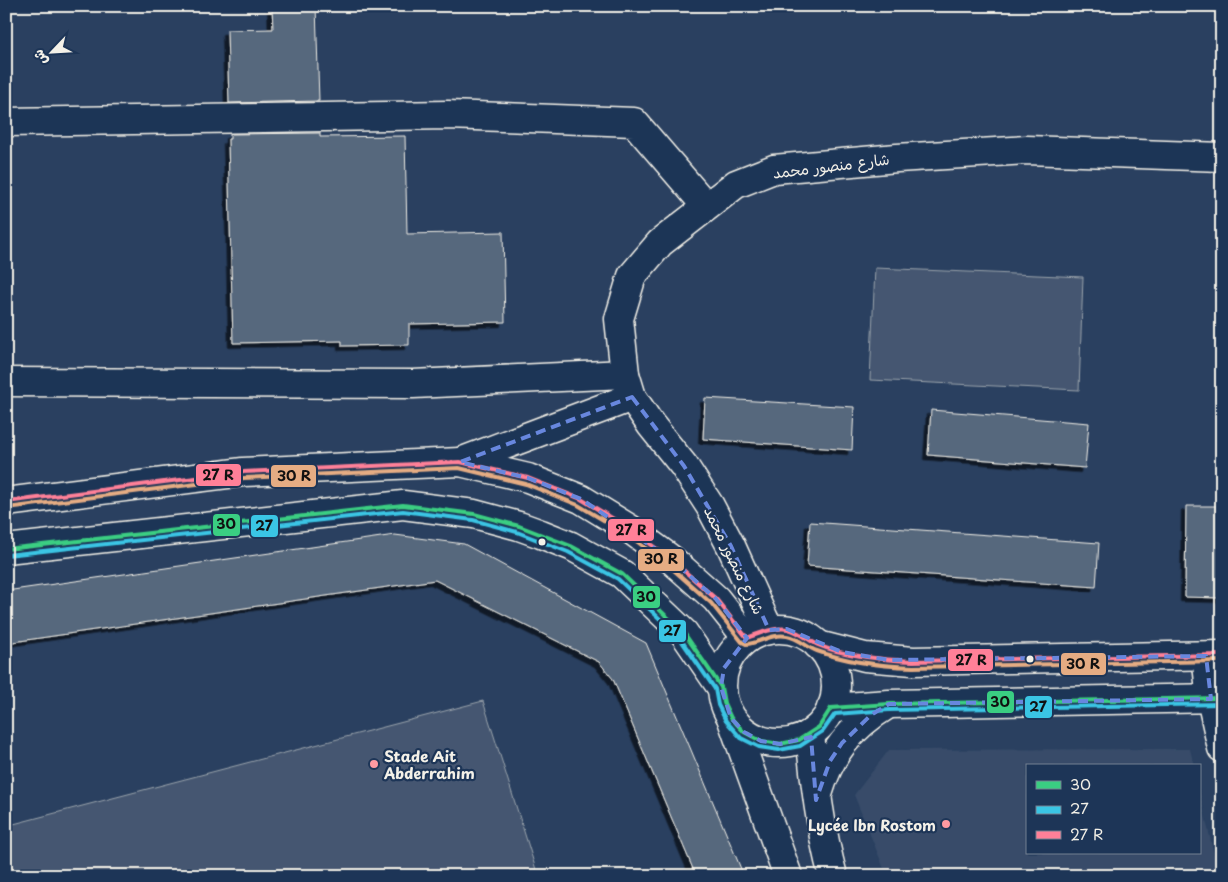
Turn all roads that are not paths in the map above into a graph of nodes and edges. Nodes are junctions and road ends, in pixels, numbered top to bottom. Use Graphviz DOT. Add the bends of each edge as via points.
graph roads {
  1 [pos="6,122"];
  2 [pos="1222,157"];
  3 [pos="706,206"];
  4 [pos="6,382"];
  5 [pos="628,385"];
  6 [pos="460,462"];
  7 [pos="6,502"];
  8 [pos="6,549"];
  9 [pos="758,634"];
  10 [pos="818,645"];
  11 [pos="1214,656"];
  12 [pos="721,687"];
  13 [pos="1216,698"];
  14 [pos="889,704"];
  15 [pos="831,708"];
  16 [pos="731,718"];
  17 [pos="810,734"];
  18 [pos="1222,748"];
  19 [pos="816,800"];
  20 [pos="788,876"];
  21 [pos="833,876"];
  1 -- 3 [label="street" via="448,114 634,122"];
  2 -- 3 [label="street, شارع منصور محمد" via="1027,150 774,169 736,184"];
  3 -- 5 [label="street, شارع منصور محمد" via="660,243 632,276 619,319"];
  4 -- 5 [label="street"];
  5 -- 6 [label="street"];
  5 -- 9 [label="street, شارع منصور محمد" via="651,426 684,466 710,506 731,546"];
  6 -- 7 [label="street" via="243,472"];
  6 -- 9 [label="street" via="528,478 580,499 630,529 672,560"];
  8 -- 12 [label="street" via="403,505 474,514 519,526 571,546 622,574 684,633"];
  9 -- 10 [label="street" via="787,630 804,635"];
  9 -- 12 [label="street" via="733,651 724,668"];
  10 -- 11 [label="street" via="865,657 913,660"];
  10 -- 15 [label="street" via="829,659 834,675 835,692"];
  11 -- 13 [label="street"];
  12 -- 16 [label="street"];
  13 -- 14 [label="street"];
  13 -- 18 [label="street"];
  14 -- 15 [label="street"];
  14 -- 19 [label="street" via="855,728 842,743 830,761"];
  15 -- 17 [label="street"];
  16 -- 17 [label="street" via="744,732 761,741 780,744"];
  16 -- 20 [label="street"];
  17 -- 19 [label="street"];
  19 -- 21 [label="street"];
}
